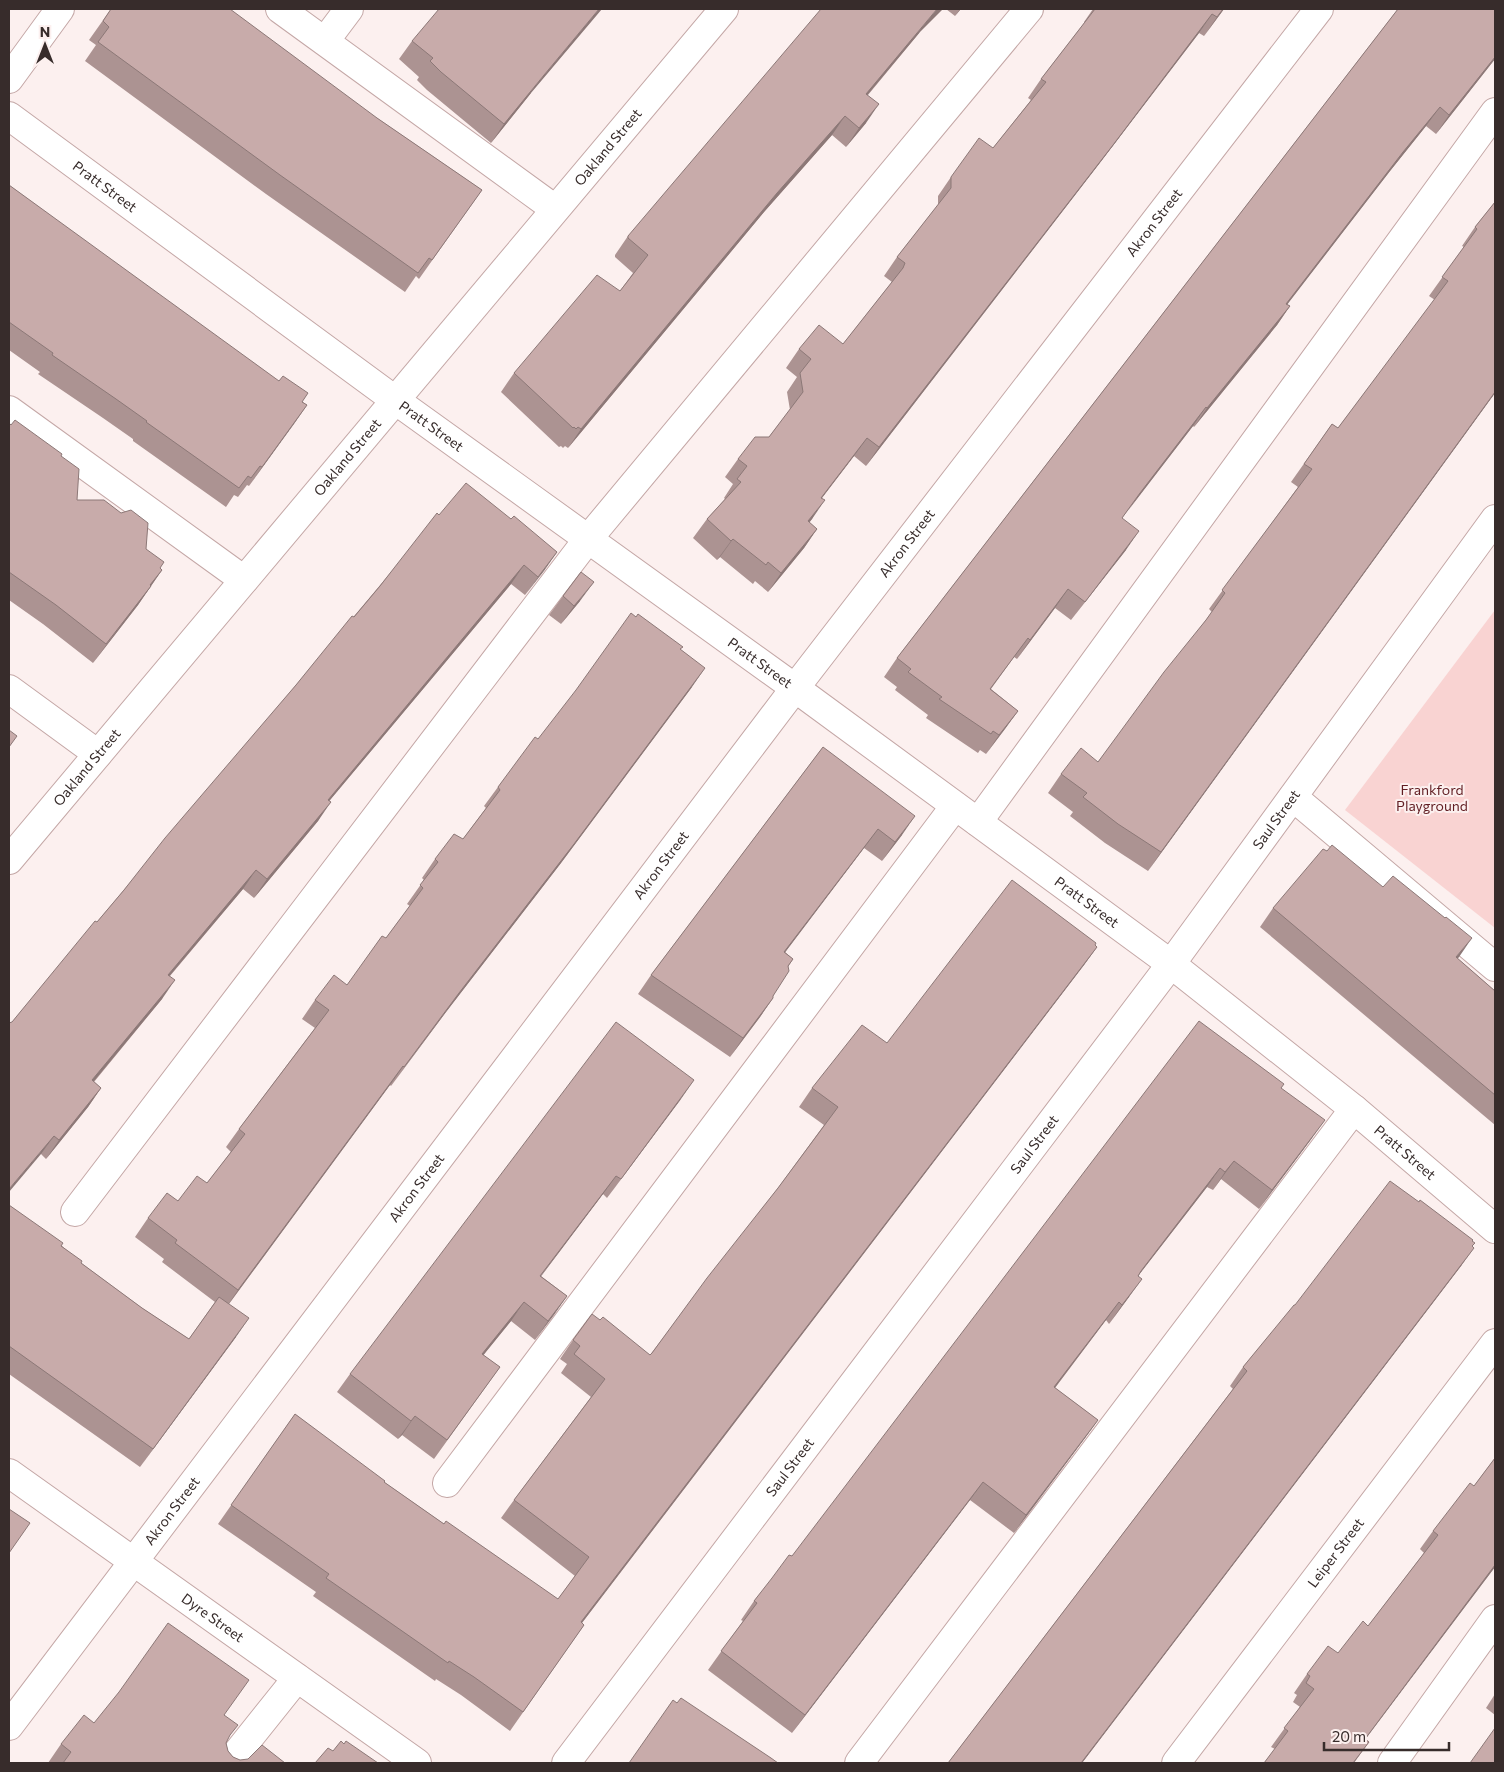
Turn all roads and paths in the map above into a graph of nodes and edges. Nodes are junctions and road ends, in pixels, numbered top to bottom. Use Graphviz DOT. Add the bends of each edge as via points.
graph roads {
  1 [pos="60,9"];
  2 [pos="280,9"];
  3 [pos="349,9"];
  4 [pos="724,9"];
  5 [pos="1029,9"];
  6 [pos="1319,9"];
  7 [pos="325,41"];
  8 [pos="9,79"];
  9 [pos="1495,112"];
  10 [pos="9,116"];
  11 [pos="555,209"];
  12 [pos="395,400"];
  13 [pos="9,410"];
  14 [pos="1495,519"];
  15 [pos="588,539"];
  16 [pos="244,580"];
  17 [pos="795,688"];
  18 [pos="9,689"];
  19 [pos="98,754"];
  20 [pos="1293,797"];
  21 [pos="955,806"];
  22 [pos="978,822"];
  23 [pos="9,860"];
  24 [pos="1171,964"];
  25 [pos="1495,967"];
  26 [pos="1354,1109"];
  27 [pos="76,1212"];
  28 [pos="1495,1229"];
  29 [pos="1495,1343"];
  30 [pos="9,1473"];
  31 [pos="447,1483"];
  32 [pos="132,1562"];
  33 [pos="1495,1619"];
  34 [pos="297,1678"];
  35 [pos="9,1726"];
  36 [pos="229,1763"];
  37 [pos="417,1763"];
  38 [pos="566,1763"];
  39 [pos="859,1763"];
  40 [pos="1176,1763"];
  41 [pos="1392,1763"];
  1 -- 8 [label="street"];
  2 -- 7 [label="street"];
  3 -- 7 [label="street"];
  4 -- 11 [label="street, Oakland Street"];
  5 -- 15 [label="street"];
  6 -- 17 [label="street, Akron Street"];
  7 -- 11 [label="street"];
  9 -- 22 [label="street"];
  10 -- 12 [label="street, Pratt Street"];
  11 -- 12 [label="street, Oakland Street"];
  12 -- 15 [label="street, Pratt Street"];
  12 -- 16 [label="street, Oakland Street"];
  13 -- 16 [label="street"];
  14 -- 20 [label="street, Saul Street"];
  15 -- 17 [label="street, Pratt Street"];
  15 -- 27 [label="street"];
  16 -- 19 [label="street, Oakland Street"];
  17 -- 21 [label="street, Pratt Street"];
  17 -- 32 [label="street, Akron Street"];
  18 -- 19 [label="street"];
  19 -- 23 [label="street, Oakland Street"];
  20 -- 24 [label="street, Saul Street"];
  20 -- 25 [label="street"];
  21 -- 22 [label="street, Pratt Street"];
  21 -- 31 [label="street"];
  22 -- 24 [label="street, Pratt Street"];
  24 -- 26 [label="street, Pratt Street"];
  24 -- 38 [label="street, Saul Street"];
  26 -- 28 [label="street, Pratt Street"];
  26 -- 39 [label="street"];
  29 -- 40 [label="street, Leiper Street"];
  30 -- 32 [label="street, Dyre Street"];
  32 -- 34 [label="street, Dyre Street"];
  32 -- 35 [label="street, Akron Street"];
  33 -- 41 [label="street"];
  34 -- 36 [label="street"];
  34 -- 37 [label="street, Dyre Street"];
}
